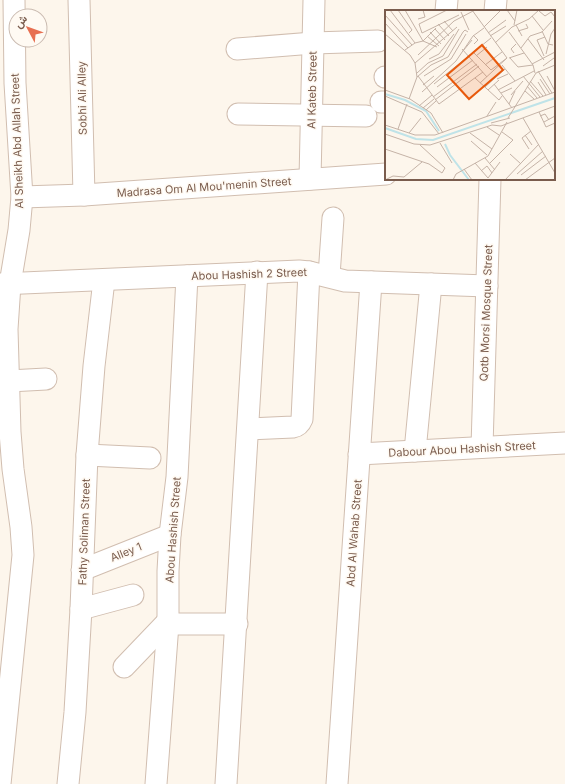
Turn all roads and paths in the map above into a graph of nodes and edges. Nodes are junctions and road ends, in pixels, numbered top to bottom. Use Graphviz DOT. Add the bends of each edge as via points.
graph roads {
  1 [pos="14,0"];
  2 [pos="80,0"];
  3 [pos="314,0"];
  4 [pos="447,0"];
  5 [pos="496,0"];
  6 [pos="446,10"];
  7 [pos="495,10"];
  8 [pos="378,41"];
  9 [pos="313,43"];
  10 [pos="236,49"];
  11 [pos="7,83"];
  12 [pos="238,114"];
  13 [pos="311,115"];
  14 [pos="366,116"];
  15 [pos="9,141"];
  16 [pos="385,174"];
  17 [pos="310,179"];
  18 [pos="490,180"];
  19 [pos="84,195"];
  20 [pos="22,197"];
  21 [pos="333,218"];
  22 [pos="257,272"];
  23 [pos="309,272"];
  24 [pos="187,276"];
  25 [pos="329,276"];
  26 [pos="104,280"];
  27 [pos="371,282"];
  28 [pos="5,284"];
  29 [pos="431,284"];
  30 [pos="487,286"];
  31 [pos="6,371"];
  32 [pos="46,379"];
  33 [pos="4,409"];
  34 [pos="248,429"];
  35 [pos="565,443"];
  36 [pos="482,447"];
  37 [pos="415,451"];
  38 [pos="359,454"];
  39 [pos="87,455"];
  40 [pos="150,458"];
  41 [pos="6,471"];
  42 [pos="170,535"];
  43 [pos="82,570"];
  44 [pos="134,595"];
  45 [pos="81,609"];
  46 [pos="168,623"];
  47 [pos="237,624"];
  48 [pos="124,667"];
  49 [pos="0,784"];
  50 [pos="68,784"];
  51 [pos="156,784"];
  52 [pos="226,784"];
  53 [pos="337,784"];
  1 -- 11 [label="street, Al Sheikh Abd Allah Street"];
  2 -- 19 [label="street, Sobhi Ali Alley"];
  3 -- 9 [label="street, Al Kateb Street"];
  4 -- 6 [label="street"];
  5 -- 7 [label="street"];
  8 -- 9 [label="street"];
  9 -- 10 [label="street"];
  9 -- 13 [label="street, Al Kateb Street"];
  11 -- 15 [label="street, Al Sheikh Abd Allah Street"];
  12 -- 13 [label="street"];
  13 -- 14 [label="street"];
  13 -- 17 [label="street, Al Kateb Street"];
  15 -- 20 [label="street, Al Sheikh Abd Allah Street"];
  16 -- 17 [label="street, Madrasa Om Al Mou'menin Street"];
  17 -- 19 [label="street, Madrasa Om Al Mou'menin Street"];
  18 -- 30 [label="street, Qotb Morsi Mosque Street"];
  19 -- 20 [label="street, Madrasa Om Al Mou'menin Street"];
  20 -- 28 [label="street, Al Sheikh Abd Allah Street" via="19,230"];
  21 -- 25 [label="street"];
  22 -- 23 [label="street, Abou Hashish 2 Street"];
  22 -- 24 [label="street, Abou Hashish 2 Street"];
  22 -- 34 [label="street"];
  23 -- 25 [label="street, Abou Hashish 2 Street"];
  23 -- 34 [label="street" via="302,419 293,427"];
  24 -- 26 [label="street, Abou Hashish 2 Street"];
  24 -- 42 [label="street, Abou Hashish Street" via="177,477"];
  25 -- 27 [label="street, Abou Hashish 2 Street" via="345,281"];
  26 -- 28 [label="street, Abou Hashish 2 Street"];
  26 -- 39 [label="street, Fathy Soliman Street"];
  27 -- 29 [label="street, Abou Hashish 2 Street"];
  27 -- 38 [label="street, Abd Al Wahab Street"];
  28 -- 31 [label="street, Al Sheikh Abd Allah Street"];
  29 -- 30 [label="street, Abou Hashish 2 Street"];
  29 -- 37 [label="street"];
  30 -- 36 [label="street, Qotb Morsi Mosque Street"];
  31 -- 32 [label="street"];
  31 -- 33 [label="street, Al Sheikh Abd Allah Street"];
  33 -- 41 [label="street, Al Sheikh Abd Allah Street"];
  34 -- 47 [label="street"];
  35 -- 36 [label="street, Dabour Abou Hashish Street"];
  36 -- 37 [label="street, Dabour Abou Hashish Street"];
  37 -- 38 [label="street, Dabour Abou Hashish Street"];
  38 -- 53 [label="street, Abd Al Wahab Street"];
  39 -- 40 [label="street"];
  39 -- 43 [label="street, Fathy Soliman Street"];
  41 -- 49 [label="street, Al Sheikh Abd Allah Street" via="21,527 23,555"];
  42 -- 43 [label="street, Alley 1"];
  42 -- 46 [label="street, Abou Hashish Street"];
  43 -- 45 [label="street, Fathy Soliman Street"];
  44 -- 45 [label="street"];
  45 -- 50 [label="street, Fathy Soliman Street"];
  46 -- 47 [label="street"];
  46 -- 48 [label="street"];
  46 -- 51 [label="street, Abou Hashish Street"];
  47 -- 52 [label="street"];
}
